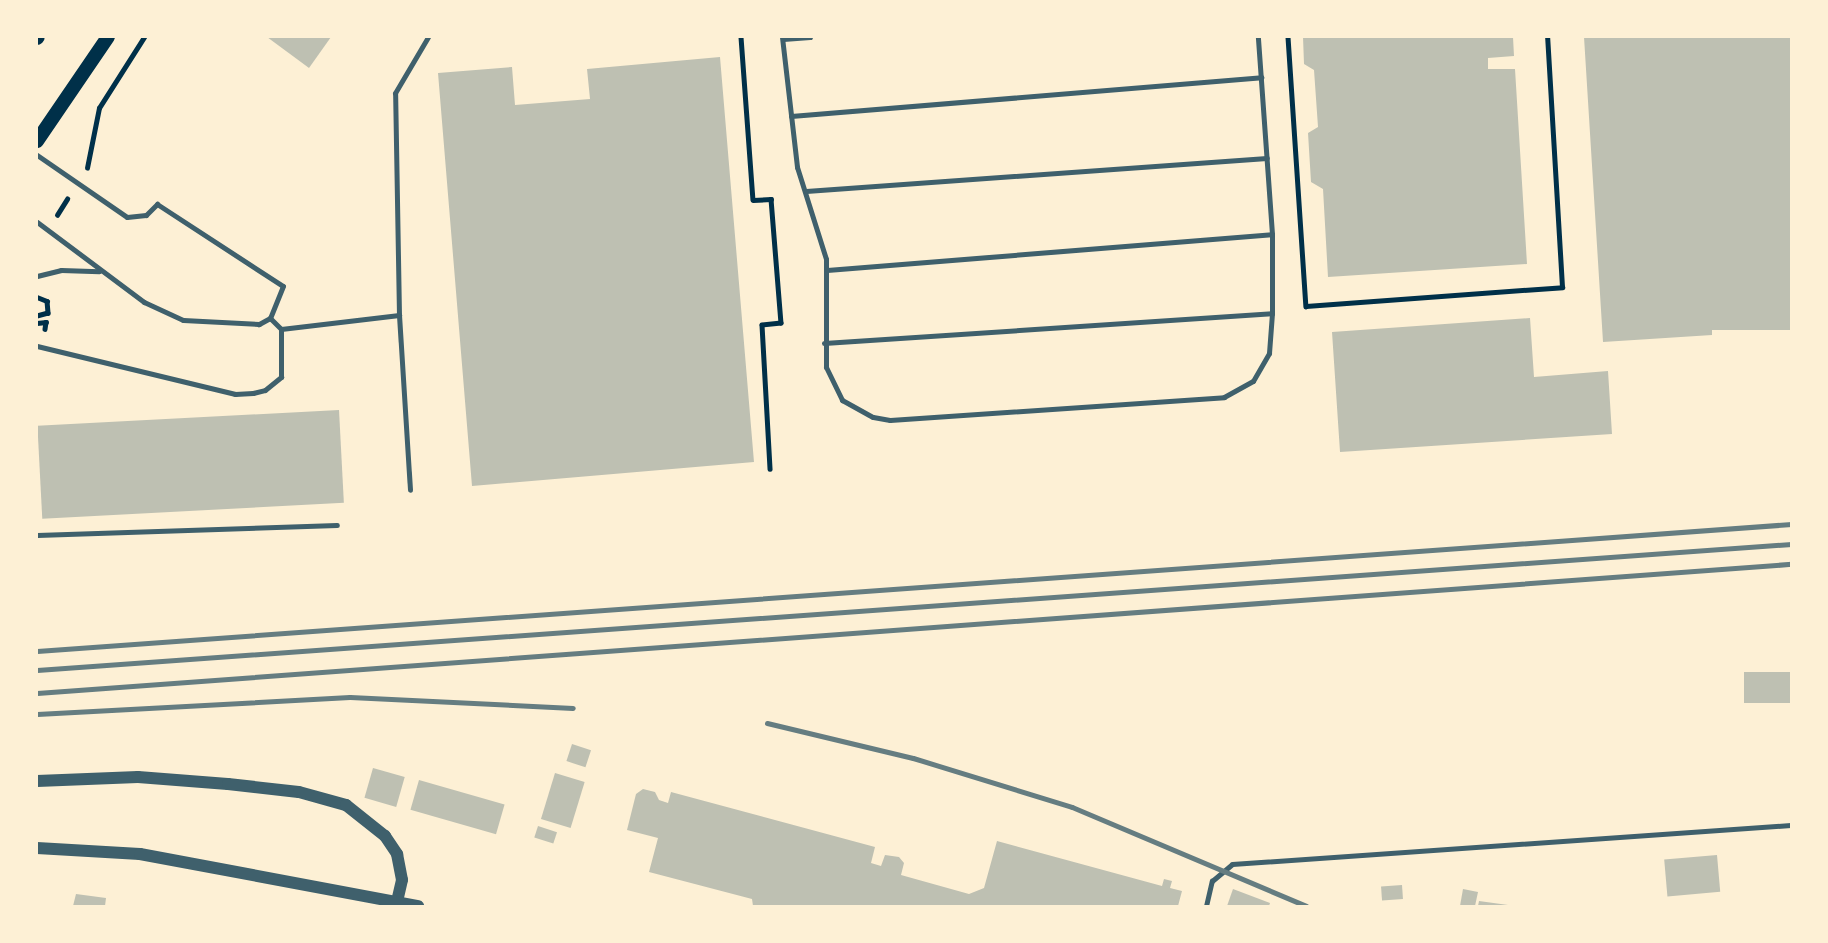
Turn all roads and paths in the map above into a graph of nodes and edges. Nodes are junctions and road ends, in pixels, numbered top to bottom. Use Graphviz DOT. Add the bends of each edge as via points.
graph roads {
  1 [pos="108,37"];
  2 [pos="144,37"];
  3 [pos="428,37"];
  4 [pos="741,37"];
  5 [pos="810,37"];
  6 [pos="1258,37"];
  7 [pos="1288,37"];
  8 [pos="1547,37"];
  9 [pos="782,38"];
  10 [pos="1261,77"];
  11 [pos="791,116"];
  12 [pos="37,141"];
  13 [pos="37,155"];
  14 [pos="1267,158"];
  15 [pos="85,172"];
  16 [pos="806,191"];
  17 [pos="68,198"];
  18 [pos="54,220"];
  19 [pos="37,222"];
  20 [pos="1272,234"];
  21 [pos="827,270"];
  22 [pos="99,271"];
  23 [pos="37,276"];
  24 [pos="37,297"];
  25 [pos="1272,313"];
  26 [pos="399,315"];
  27 [pos="37,316"];
  28 [pos="270,318"];
  29 [pos="46,322"];
  30 [pos="37,323"];
  31 [pos="281,329"];
  32 [pos="824,343"];
  33 [pos="37,346"];
  34 [pos="770,469"];
  35 [pos="410,490"];
  36 [pos="337,525"];
  37 [pos="37,535"];
  38 [pos="37,781"];
  39 [pos="1791,825"];
  40 [pos="37,848"];
  41 [pos="397,902"];
  42 [pos="418,906"];
  43 [pos="1206,906"];
  1 -- 12 [label="main road"];
  2 -- 15 [label="path" via="99,108"];
  3 -- 26 [label="lane" via="395,93"];
  4 -- 34 [label="path" via="753,200 771,199 781,323 762,325"];
  5 -- 9 [label="lane"];
  6 -- 10 [label="lane"];
  7 -- 8 [label="path" via="1306,306 1562,288"];
  9 -- 11 [label="lane"];
  10 -- 11 [label="lane"];
  10 -- 14 [label="lane"];
  11 -- 16 [label="lane"];
  13 -- 28 [label="lane" via="127,217 146,215 157,204 283,286"];
  14 -- 16 [label="lane"];
  14 -- 20 [label="lane"];
  16 -- 21 [label="lane"];
  17 -- 18 [label="path"];
  19 -- 22 [label="lane"];
  20 -- 21 [label="lane"];
  20 -- 25 [label="lane"];
  21 -- 32 [label="lane"];
  22 -- 23 [label="lane"];
  22 -- 28 [label="lane" via="144,302 183,320 259,324"];
  24 -- 27 [label="path" via="47,300 48,313"];
  25 -- 32 [label="lane"];
  25 -- 32 [label="lane" via="1264,368 1242,390 1224,397 934,419 890,420 849,404 831,384"];
  26 -- 31 [label="lane"];
  26 -- 35 [label="lane"];
  28 -- 31 [label="lane"];
  29 -- 30 [label="path"];
  31 -- 33 [label="lane" via="281,377 275,385 253,393 235,394"];
  36 -- 37 [label="lane"];
  38 -- 41 [label="street" via="138,777 299,792 346,804 385,836 397,854 402,880"];
  39 -- 43 [label="lane" via="1232,864 1212,881"];
  40 -- 41 [label="street" via="139,854"];
  41 -- 42 [label="street"];
}
